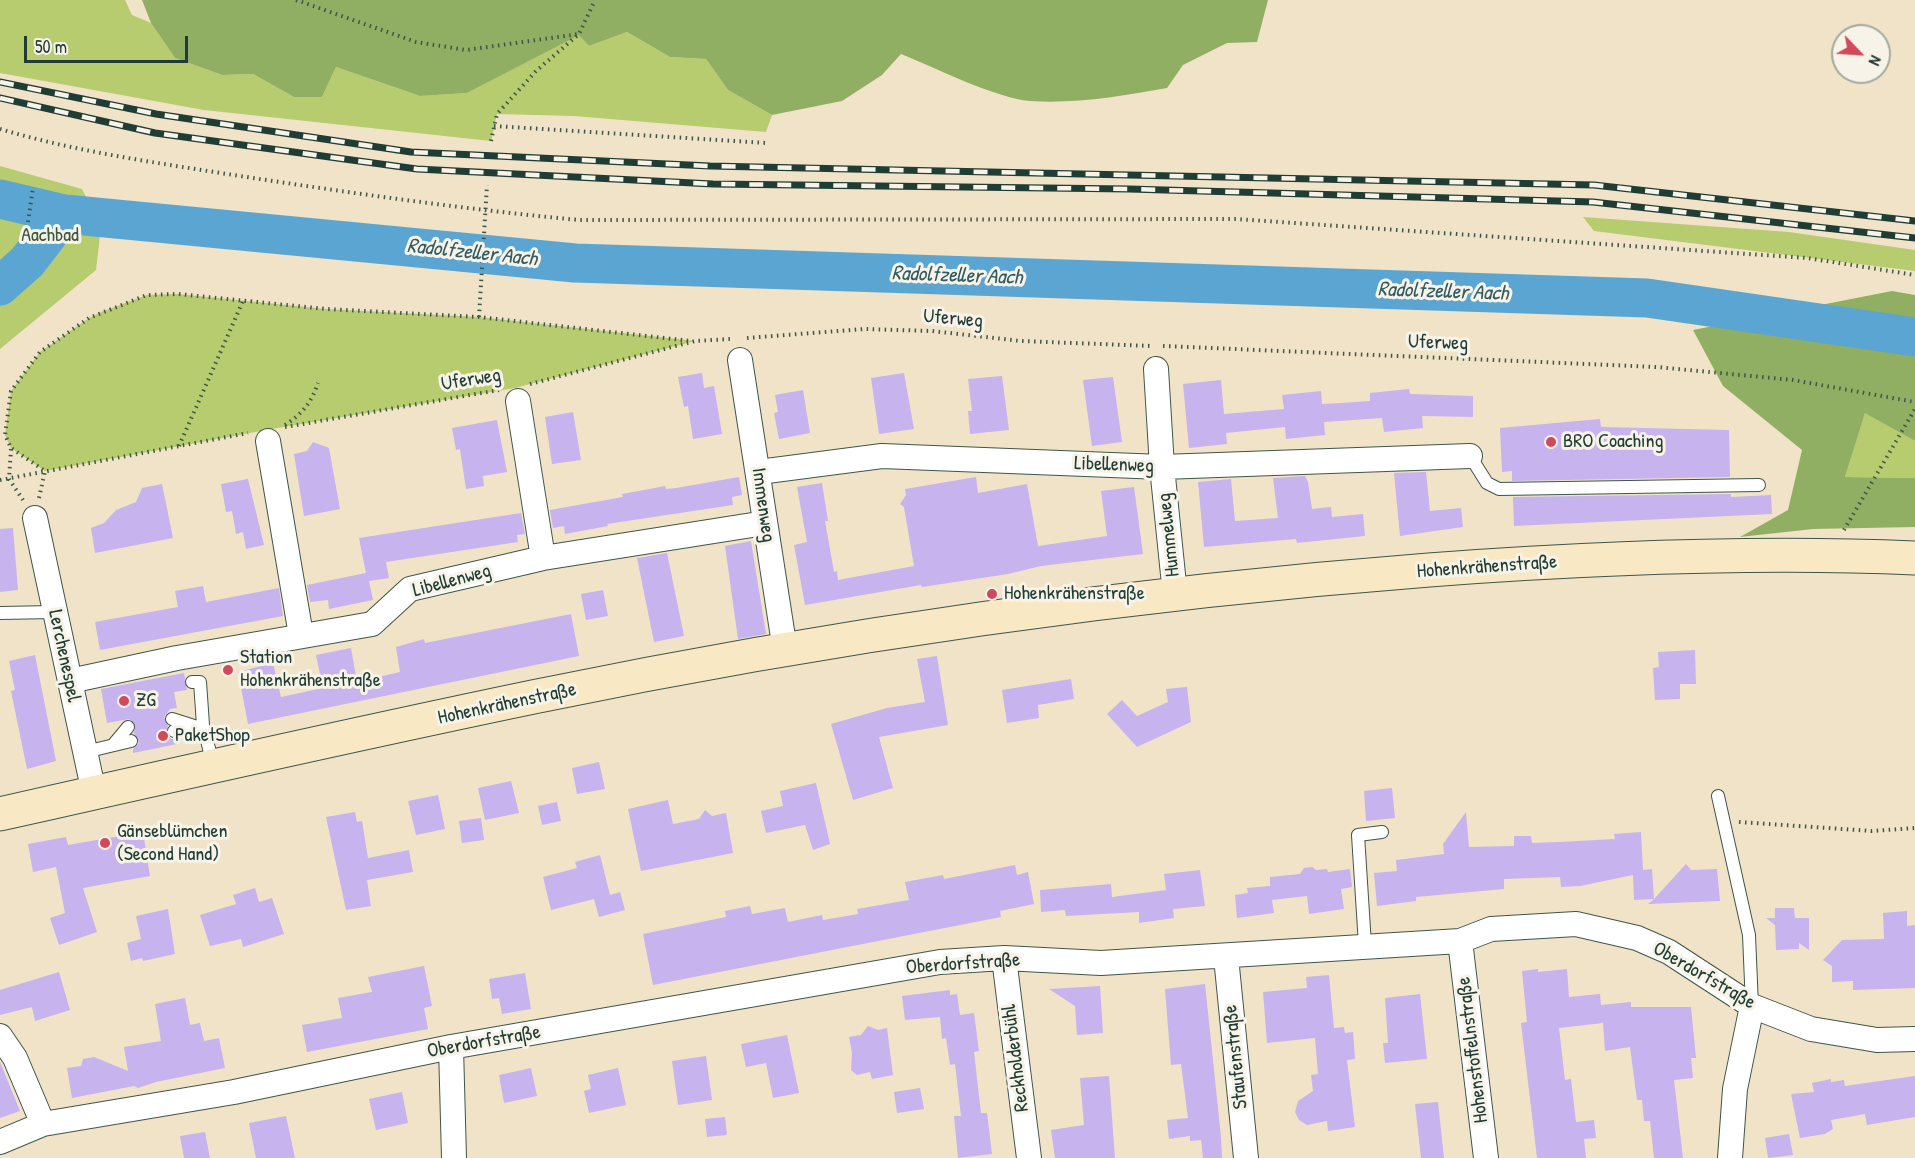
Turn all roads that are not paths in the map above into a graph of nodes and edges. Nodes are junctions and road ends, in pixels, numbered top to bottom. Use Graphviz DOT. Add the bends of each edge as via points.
graph roads {
  1 [pos="740,360"];
  2 [pos="1156,369"];
  3 [pos="516,392"];
  4 [pos="268,433"];
  5 [pos="1470,456"];
  6 [pos="1162,467"];
  7 [pos="759,472"];
  8 [pos="1759,485"];
  9 [pos="35,518"];
  10 [pos="765,523"];
  11 [pos="543,558"];
  12 [pos="1915,558"];
  13 [pos="1175,594"];
  14 [pos="55,612"];
  15 [pos="0,613"];
  16 [pos="301,635"];
  17 [pos="785,650"];
  18 [pos="70,681"];
  19 [pos="192,682"];
  20 [pos="173,725"];
  21 [pos="199,726"];
  22 [pos="128,727"];
  23 [pos="131,741"];
  24 [pos="113,745"];
  25 [pos="84,752"];
  26 [pos="214,768"];
  27 [pos="94,793"];
  28 [pos="1718,796"];
  29 [pos="0,814"];
  30 [pos="1382,832"];
  31 [pos="1460,941"];
  32 [pos="1365,945"];
  33 [pos="1226,957"];
  34 [pos="1004,958"];
  35 [pos="1752,1006"];
  36 [pos="0,1036"];
  37 [pos="1915,1039"];
  38 [pos="451,1047"];
  39 [pos="43,1124"];
  40 [pos="0,1142"];
  41 [pos="454,1158"];
  42 [pos="1029,1158"];
  43 [pos="1246,1158"];
  44 [pos="1486,1158"];
  45 [pos="1730,1158"];
  1 -- 7 [label="street, Immenweg"];
  2 -- 6 [label="street, Hummelweg"];
  3 -- 11 [label="street"];
  4 -- 16 [label="street"];
  5 -- 6 [label="street, Libellenweg"];
  5 -- 8 [label="lane" via="1487,483 1499,489"];
  6 -- 7 [label="street, Libellenweg" via="882,456"];
  6 -- 13 [label="street, Hummelweg"];
  7 -- 10 [label="street, Immenweg"];
  9 -- 14 [label="street, Lerchenespel"];
  10 -- 11 [label="street, Libellenweg"];
  10 -- 17 [label="street, Immenweg"];
  11 -- 16 [label="street, Libellenweg" via="410,589 372,624"];
  12 -- 13 [label="main road, Hohenkrähenstraße" via="1845,548 1527,563"];
  13 -- 17 [label="main road, Hohenkrähenstraße"];
  14 -- 15 [label="lane"];
  14 -- 18 [label="street, Lerchenespel"];
  16 -- 18 [label="street, Libellenweg"];
  17 -- 26 [label="main road, Hohenkrähenstraße" via="535,697"];
  18 -- 25 [label="street, Lerchenespel"];
  19 -- 21 [label="lane" via="200,682"];
  20 -- 21 [label="lane"];
  21 -- 26 [label="lane"];
  22 -- 24 [label="lane"];
  23 -- 24 [label="lane"];
  24 -- 25 [label="lane"];
  25 -- 27 [label="street, Lerchenespel"];
  26 -- 27 [label="main road, Hohenkrähenstraße"];
  27 -- 29 [label="main road, Hohenkrähenstraße"];
  28 -- 35 [label="lane" via="1749,935"];
  30 -- 32 [label="lane" via="1358,835"];
  31 -- 32 [label="street, Oberdorfstraße"];
  31 -- 35 [label="street, Oberdorfstraße" via="1491,929 1576,924 1637,938 1669,952"];
  31 -- 44 [label="street, Hohenstoffelnstraße"];
  32 -- 33 [label="street, Oberdorfstraße"];
  33 -- 34 [label="street, Oberdorfstraße" via="1101,963"];
  33 -- 43 [label="street, Staufenstraße"];
  34 -- 38 [label="street, Oberdorfstraße" via="940,962"];
  34 -- 42 [label="street, Reckholderbühl"];
  35 -- 37 [label="street, Oberdorfstraße" via="1811,1029 1877,1040"];
  35 -- 45 [label="street" via="1735,1089"];
  36 -- 39 [label="street" via="15,1058"];
  38 -- 39 [label="street, Oberdorfstraße" via="234,1092"];
  38 -- 41 [label="street"];
  39 -- 40 [label="street, Oberdorfstraße"];
}
